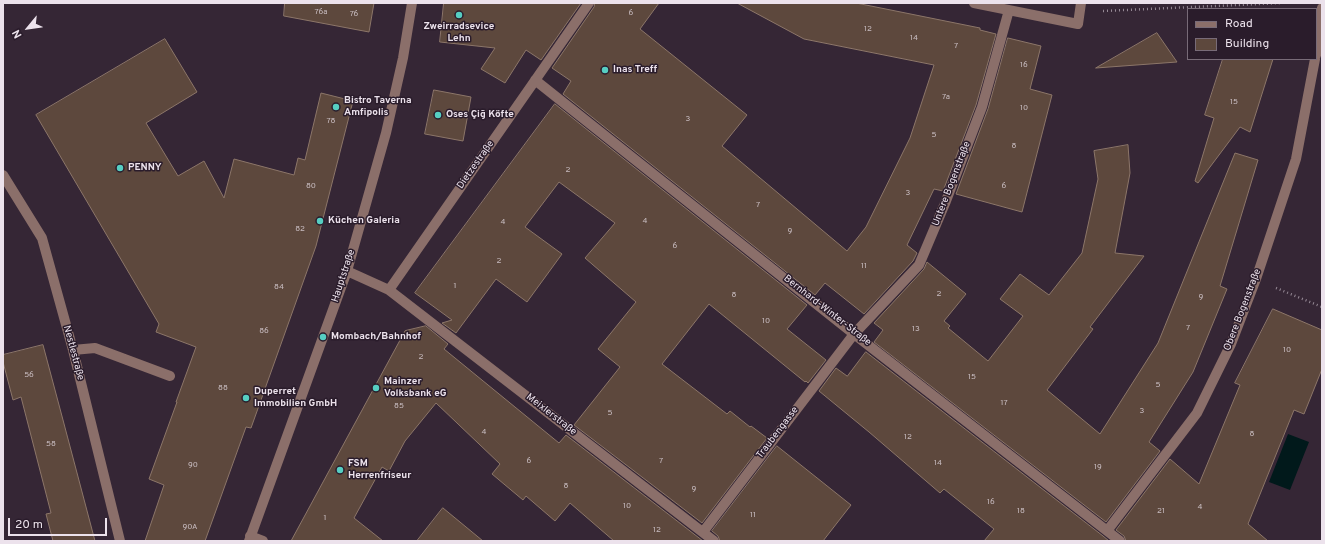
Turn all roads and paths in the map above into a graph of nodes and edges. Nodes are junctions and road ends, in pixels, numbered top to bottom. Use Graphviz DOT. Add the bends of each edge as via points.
graph roads {
  1 [pos="412,3"];
  2 [pos="590,3"];
  3 [pos="974,3"];
  4 [pos="1282,3"];
  5 [pos="1080,7"];
  6 [pos="1322,8"];
  7 [pos="1008,10"];
  8 [pos="1317,47"];
  9 [pos="1315,60"];
  10 [pos="535,80"];
  11 [pos="3,175"];
  12 [pos="347,271"];
  13 [pos="1256,279"];
  14 [pos="389,290"];
  15 [pos="1322,307"];
  16 [pos="854,334"];
  17 [pos="73,350"];
  18 [pos="170,376"];
  19 [pos="1107,531"];
  20 [pos="703,532"];
  21 [pos="249,539"];
  22 [pos="120,541"];
  23 [pos="263,541"];
  24 [pos="714,541"];
  25 [pos="1120,541"];
  1 -- 12 [label="street, Hauptstraße" via="386,133"];
  2 -- 10 [label="street, Dietzestraße"];
  3 -- 7 [label="street"];
  4 -- 5 [label="path"];
  5 -- 7 [label="street" via="1078,24"];
  6 -- 8 [label="street"];
  7 -- 16 [label="street, Untere Bogenstraße" via="982,107 919,265"];
  9 -- 13 [label="street, Obere Bogenstraße" via="1296,159"];
  10 -- 14 [label="street, Dietzestraße"];
  10 -- 16 [label="street, Bernhard-Winter-Straße"];
  11 -- 17 [label="street, Nestlestraße" via="42,238"];
  12 -- 14 [label="street"];
  12 -- 21 [label="street, Hauptstraße"];
  13 -- 15 [label="path"];
  13 -- 19 [label="street, Obere Bogenstraße" via="1231,344 1197,413"];
  14 -- 20 [label="street, Meixlerstraße"];
  16 -- 19 [label="street, Bernhard-Winter-Straße"];
  16 -- 20 [label="street, Traubengasse"];
  17 -- 18 [label="street" via="95,348"];
  17 -- 22 [label="street, Nestlestraße"];
  19 -- 25 [label="street, Bernhard-Winter-Straße"];
  20 -- 24 [label="street, Meixlerstraße"];
  21 -- 23 [label="street"];
}
